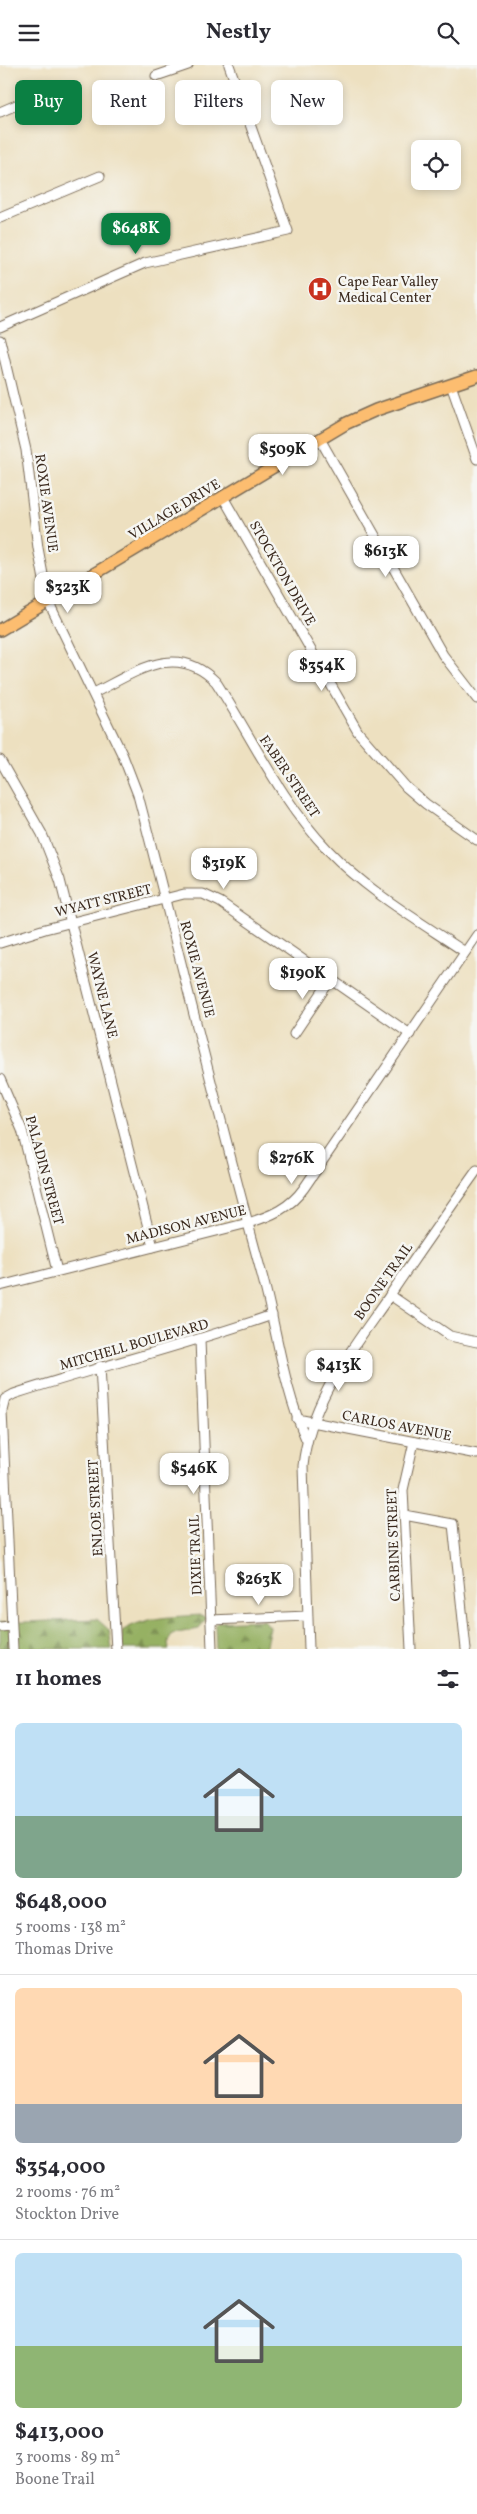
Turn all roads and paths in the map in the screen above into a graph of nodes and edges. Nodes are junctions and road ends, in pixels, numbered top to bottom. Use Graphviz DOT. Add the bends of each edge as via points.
graph roads {
  1 [pos="188,65"];
  2 [pos="229,65"];
  3 [pos="156,76"];
  4 [pos="15,106"];
  5 [pos="0,112"];
  6 [pos="100,176"];
  7 [pos="0,218"];
  8 [pos="0,327"];
  9 [pos="0,340"];
  10 [pos="477,376"];
  11 [pos="451,385"];
  12 [pos="320,439"];
  13 [pos="477,459"];
  14 [pos="223,497"];
  15 [pos="48,601"];
  16 [pos="0,630"];
  17 [pos="94,693"];
  18 [pos="477,699"];
  19 [pos="0,760"];
  20 [pos="477,839"];
  21 [pos="165,898"];
  22 [pos="70,923"];
  23 [pos="477,935"];
  24 [pos="0,943"];
  25 [pos="465,952"];
  26 [pos="331,979"];
  27 [pos="294,1033"];
  28 [pos="410,1034"];
  29 [pos="0,1079"];
  30 [pos="477,1169"];
  31 [pos="248,1223"];
  32 [pos="153,1247"];
  33 [pos="57,1271"];
  34 [pos="0,1286"];
  35 [pos="390,1295"];
  36 [pos="272,1315"];
  37 [pos="200,1340"];
  38 [pos="477,1342"];
  39 [pos="100,1366"];
  40 [pos="298,1419"];
  41 [pos="312,1423"];
  42 [pos="306,1439"];
  43 [pos="414,1442"];
  44 [pos="477,1454"];
  45 [pos="404,1515"];
  46 [pos="307,1615"];
  47 [pos="211,1620"];
  48 [pos="11,1626"];
  49 [pos="0,1627"];
  50 [pos="13,1649"];
  51 [pos="116,1649"];
  52 [pos="212,1649"];
  53 [pos="309,1649"];
  54 [pos="411,1649"];
  55 [pos="466,1649"];
  1 -- 3 [label="street"];
  2 -- 8 [label="street" via="288,231 145,263"];
  4 -- 5 [label="street"];
  6 -- 7 [label="street"];
  9 -- 15 [label="street, ROXIE AVENUE" via="26,450"];
  10 -- 11 [label="main road, VILLAGE DRIVE"];
  11 -- 12 [label="main road, VILLAGE DRIVE" via="360,417"];
  11 -- 13 [label="street"];
  12 -- 14 [label="main road, VILLAGE DRIVE"];
  12 -- 18 [label="street" via="443,655"];
  14 -- 15 [label="main road, VILLAGE DRIVE"];
  14 -- 20 [label="street, STOCKTON DRIVE" via="358,731 406,787"];
  15 -- 16 [label="main road, VILLAGE DRIVE"];
  15 -- 17 [label="street, ROXIE AVENUE"];
  17 -- 21 [label="street, ROXIE AVENUE" via="132,778"];
  17 -- 25 [label="street, FABER STREET" via="160,662 184,663 202,670 216,682 282,793 327,849 355,875"];
  19 -- 22 [label="street, WAYNE LANE" via="42,834 60,880"];
  21 -- 22 [label="street, WYATT STREET"];
  21 -- 26 [label="street, WYATT STREET" via="196,893 220,902"];
  21 -- 31 [label="street, ROXIE AVENUE"];
  22 -- 24 [label="street, WYATT STREET"];
  22 -- 32 [label="street, WAYNE LANE"];
  23 -- 25 [label="street, MADISON AVENUE"];
  25 -- 28 [label="street, MADISON AVENUE"];
  26 -- 27 [label="street"];
  26 -- 28 [label="street, WYATT STREET"];
  28 -- 31 [label="street, MADISON AVENUE" via="297,1198 275,1214"];
  29 -- 33 [label="street, PALADIN STREET" via="22,1129"];
  30 -- 35 [label="street, BOONE TRAIL"];
  31 -- 32 [label="street, MADISON AVENUE"];
  31 -- 36 [label="street, ROXIE AVENUE"];
  32 -- 33 [label="street, MADISON AVENUE"];
  33 -- 34 [label="street, MADISON AVENUE"];
  35 -- 38 [label="street" via="450,1336"];
  35 -- 41 [label="street, BOONE TRAIL" via="333,1378"];
  36 -- 37 [label="street, MITCHELL BOULEVARD"];
  36 -- 40 [label="street, ROXIE AVENUE"];
  37 -- 39 [label="street, MITCHELL BOULEVARD"];
  37 -- 47 [label="street, DIXIE TRAIL"];
  39 -- 48 [label="street, MITCHELL BOULEVARD" via="5,1399 2,1411"];
  39 -- 51 [label="street, ENLOE STREET"];
  40 -- 41 [label="street, CARLOS AVENUE"];
  40 -- 42 [label="street, ROXIE AVENUE"];
  41 -- 42 [label="street, BOONE TRAIL"];
  41 -- 43 [label="street, CARLOS AVENUE"];
  42 -- 46 [label="street, BOONE TRAIL" via="303,1486"];
  43 -- 44 [label="street, CARLOS AVENUE"];
  43 -- 45 [label="street, CARBINE STREET" via="403,1490"];
  45 -- 54 [label="street, CARBINE STREET"];
  45 -- 55 [label="street" via="453,1524"];
  46 -- 47 [label="street"];
  46 -- 53 [label="street, BOONE TRAIL"];
  47 -- 52 [label="street, DIXIE TRAIL"];
  48 -- 49 [label="street"];
  48 -- 50 [label="street"];
}
